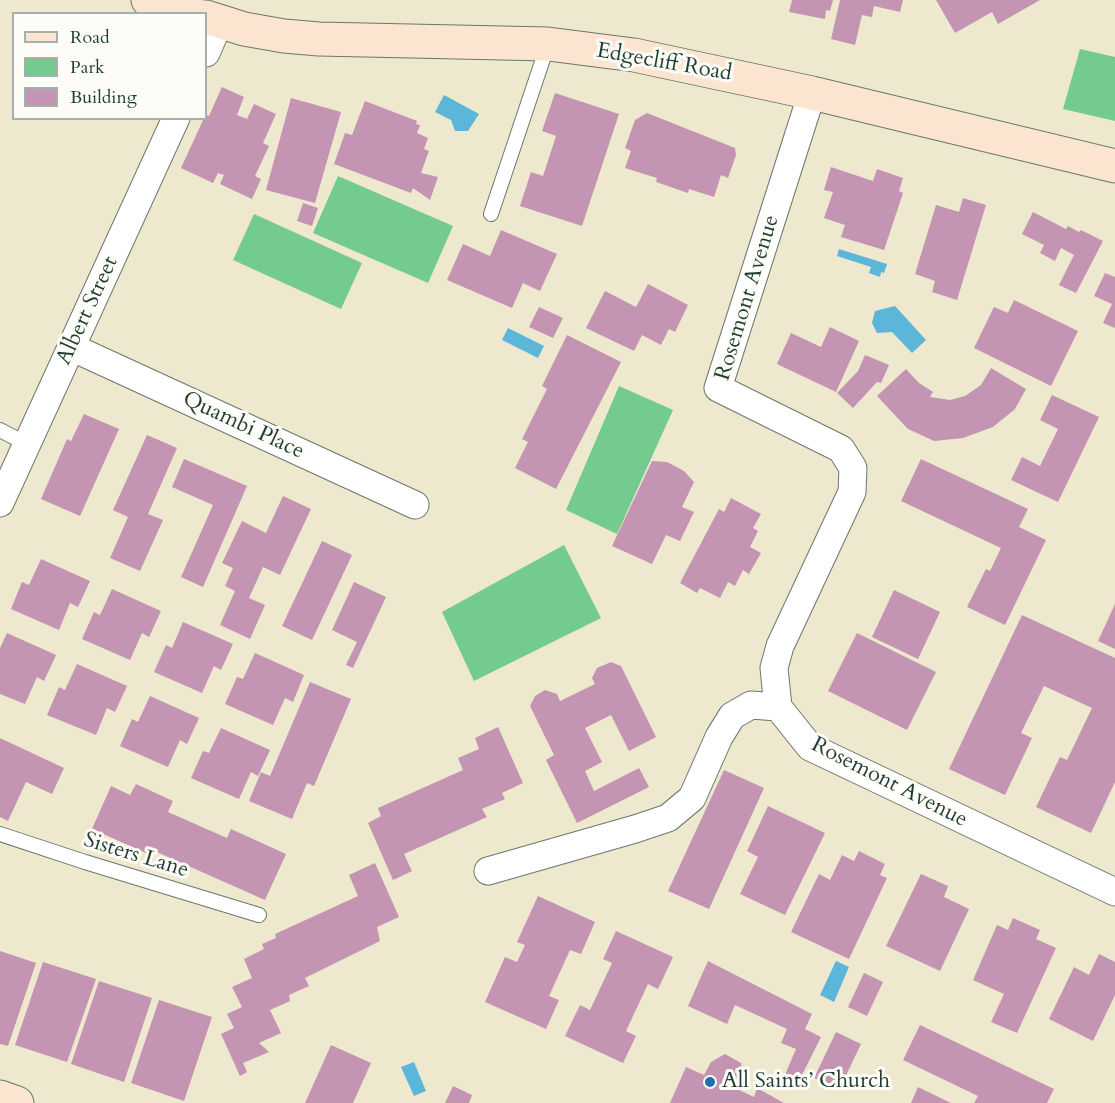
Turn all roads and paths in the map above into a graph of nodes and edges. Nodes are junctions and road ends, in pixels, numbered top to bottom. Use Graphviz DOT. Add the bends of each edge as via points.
graph roads {
  1 [pos="148,0"];
  2 [pos="189,12"];
  3 [pos="207,17"];
  4 [pos="549,44"];
  5 [pos="812,93"];
  6 [pos="175,120"];
  7 [pos="1115,166"];
  8 [pos="491,214"];
  9 [pos="71,346"];
  10 [pos="0,430"];
  11 [pos="27,444"];
  12 [pos="0,503"];
  13 [pos="415,505"];
  14 [pos="778,707"];
  15 [pos="0,834"];
  16 [pos="488,871"];
  17 [pos="1115,892"];
  18 [pos="259,915"];
  19 [pos="0,1097"];
  20 [pos="17,1103"];
  1 -- 2 [label="street, Edgecliff Road"];
  3 -- 4 [label="street, Edgecliff Road" via="254,31 319,39"];
  4 -- 5 [label="street, Edgecliff Road" via="634,55"];
  4 -- 8 [label="lane"];
  5 -- 7 [label="street, Edgecliff Road"];
  5 -- 14 [label="street, Rosemont Avenue" via="718,388 841,449 853,468 852,492 780,646 774,668"];
  6 -- 9 [label="street, Albert Street"];
  9 -- 11 [label="street, Albert Street"];
  9 -- 13 [label="street, Quambi Place"];
  10 -- 11 [label="lane"];
  11 -- 12 [label="street, Albert Street"];
  14 -- 16 [label="street" via="751,705 732,716 718,737 692,798 668,818"];
  14 -- 17 [label="street, Rosemont Avenue" via="810,747"];
  15 -- 18 [label="lane, Sisters Lane"];
  19 -- 20 [label="street"];
}
